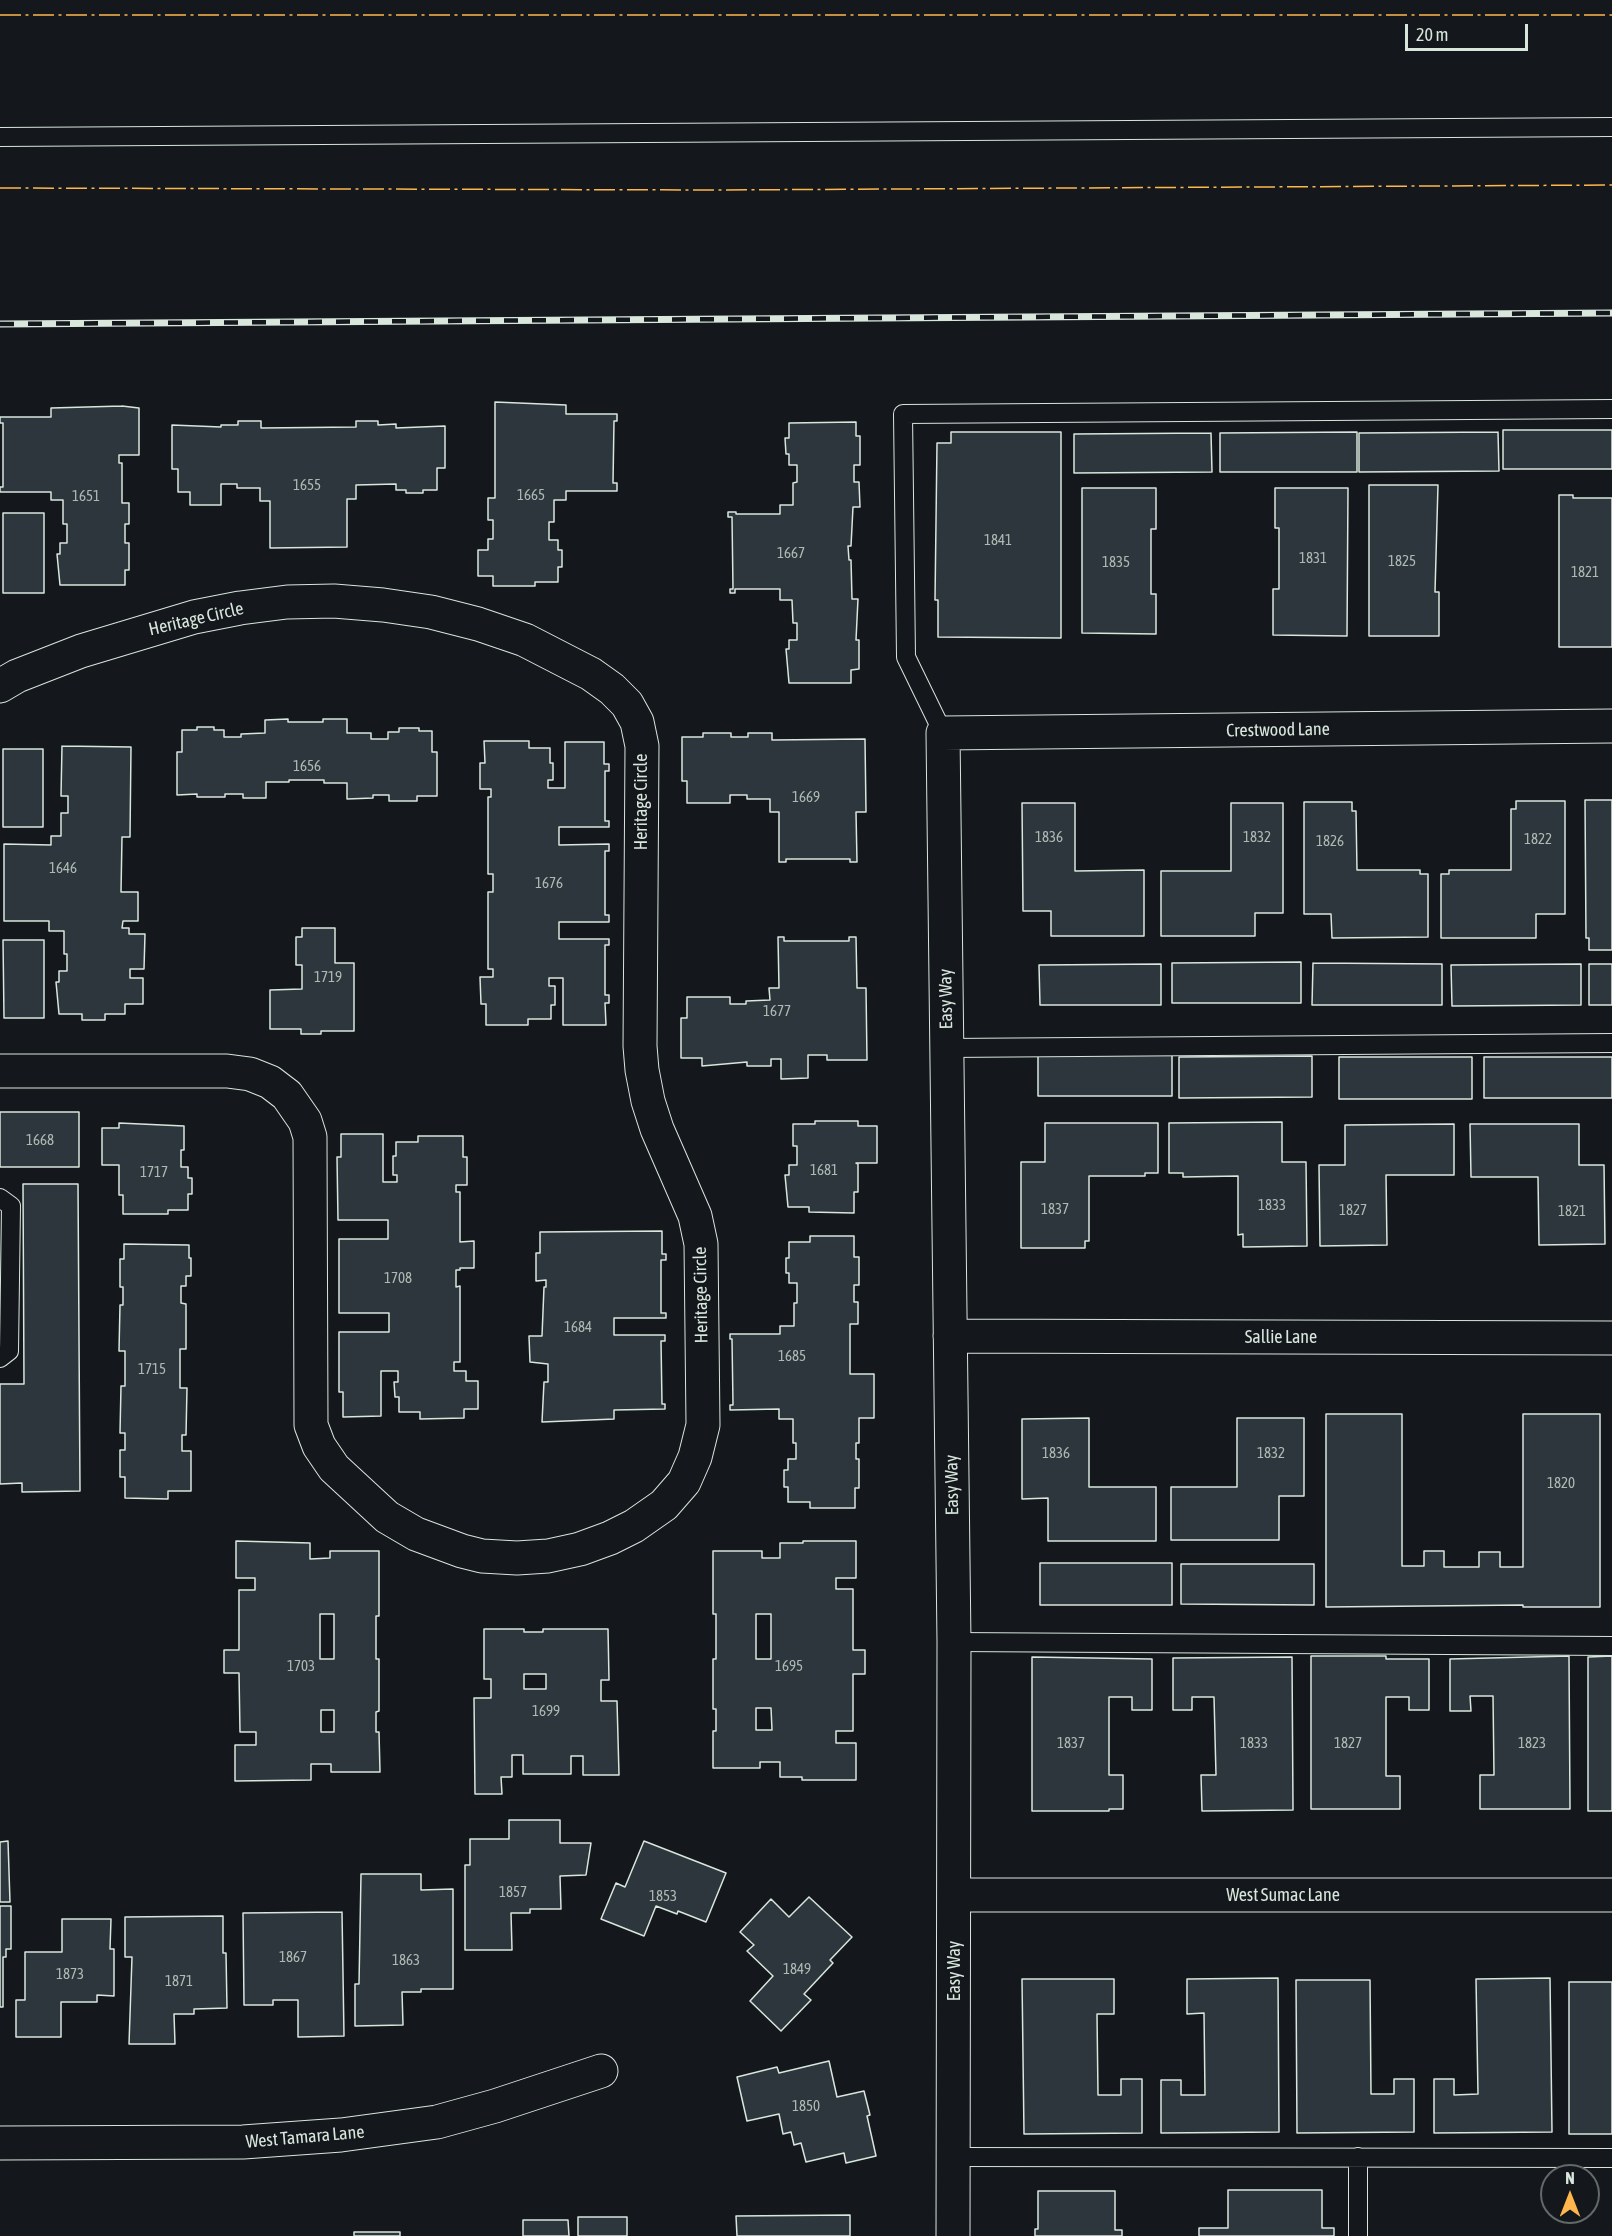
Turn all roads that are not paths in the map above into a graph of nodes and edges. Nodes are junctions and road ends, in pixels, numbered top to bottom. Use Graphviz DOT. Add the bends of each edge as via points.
graph roads {
  1 [pos="1612,128"];
  2 [pos="0,136"];
  3 [pos="1612,409"];
  4 [pos="0,686"];
  5 [pos="1612,726"];
  6 [pos="943,733"];
  7 [pos="1612,1043"];
  8 [pos="947,1048"];
  9 [pos="0,1071"];
  10 [pos="0,1198"];
  11 [pos="950,1336"];
  12 [pos="1612,1338"];
  13 [pos="0,1358"];
  14 [pos="954,1641"];
  15 [pos="1612,1646"];
  16 [pos="954,1895"];
  17 [pos="1612,1895"];
  18 [pos="602,2071"];
  19 [pos="0,2143"];
  20 [pos="954,2157"];
  21 [pos="1358,2157"];
  22 [pos="1612,2158"];
  23 [pos="953,2236"];
  24 [pos="1358,2236"];
  1 -- 2 [label="lane"];
  3 -- 6 [label="lane" via="903,414 906,657"];
  4 -- 9 [label="street, Heritage Circle" via="81,651 194,616 287,602 334,602 431,612 525,640 591,674 627,704 637,722 642,746 642,1070 657,1129 695,1216 701,1244 703,1425 684,1482 664,1505 634,1526 580,1549 548,1556 482,1556 416,1534 387,1517 334,1468 312,1425 310,1137 305,1121 287,1095 250,1074 227,1071"];
  5 -- 6 [label="street, Crestwood Lane"];
  6 -- 8 [label="street, Easy Way"];
  7 -- 8 [label="lane"];
  8 -- 11 [label="street, Easy Way"];
  10 -- 13 [label="lane" via="11,1206 9,1351"];
  11 -- 12 [label="street, Sallie Lane"];
  11 -- 14 [label="street, Easy Way"];
  14 -- 15 [label="lane"];
  14 -- 16 [label="street, Easy Way"];
  16 -- 17 [label="street, West Sumac Lane"];
  16 -- 20 [label="street, Easy Way"];
  18 -- 19 [label="street, West Tamara Lane" via="437,2122 340,2135 243,2142"];
  20 -- 21 [label="lane"];
  20 -- 23 [label="street, Easy Way"];
  21 -- 22 [label="lane"];
  21 -- 24 [label="lane"];
}
